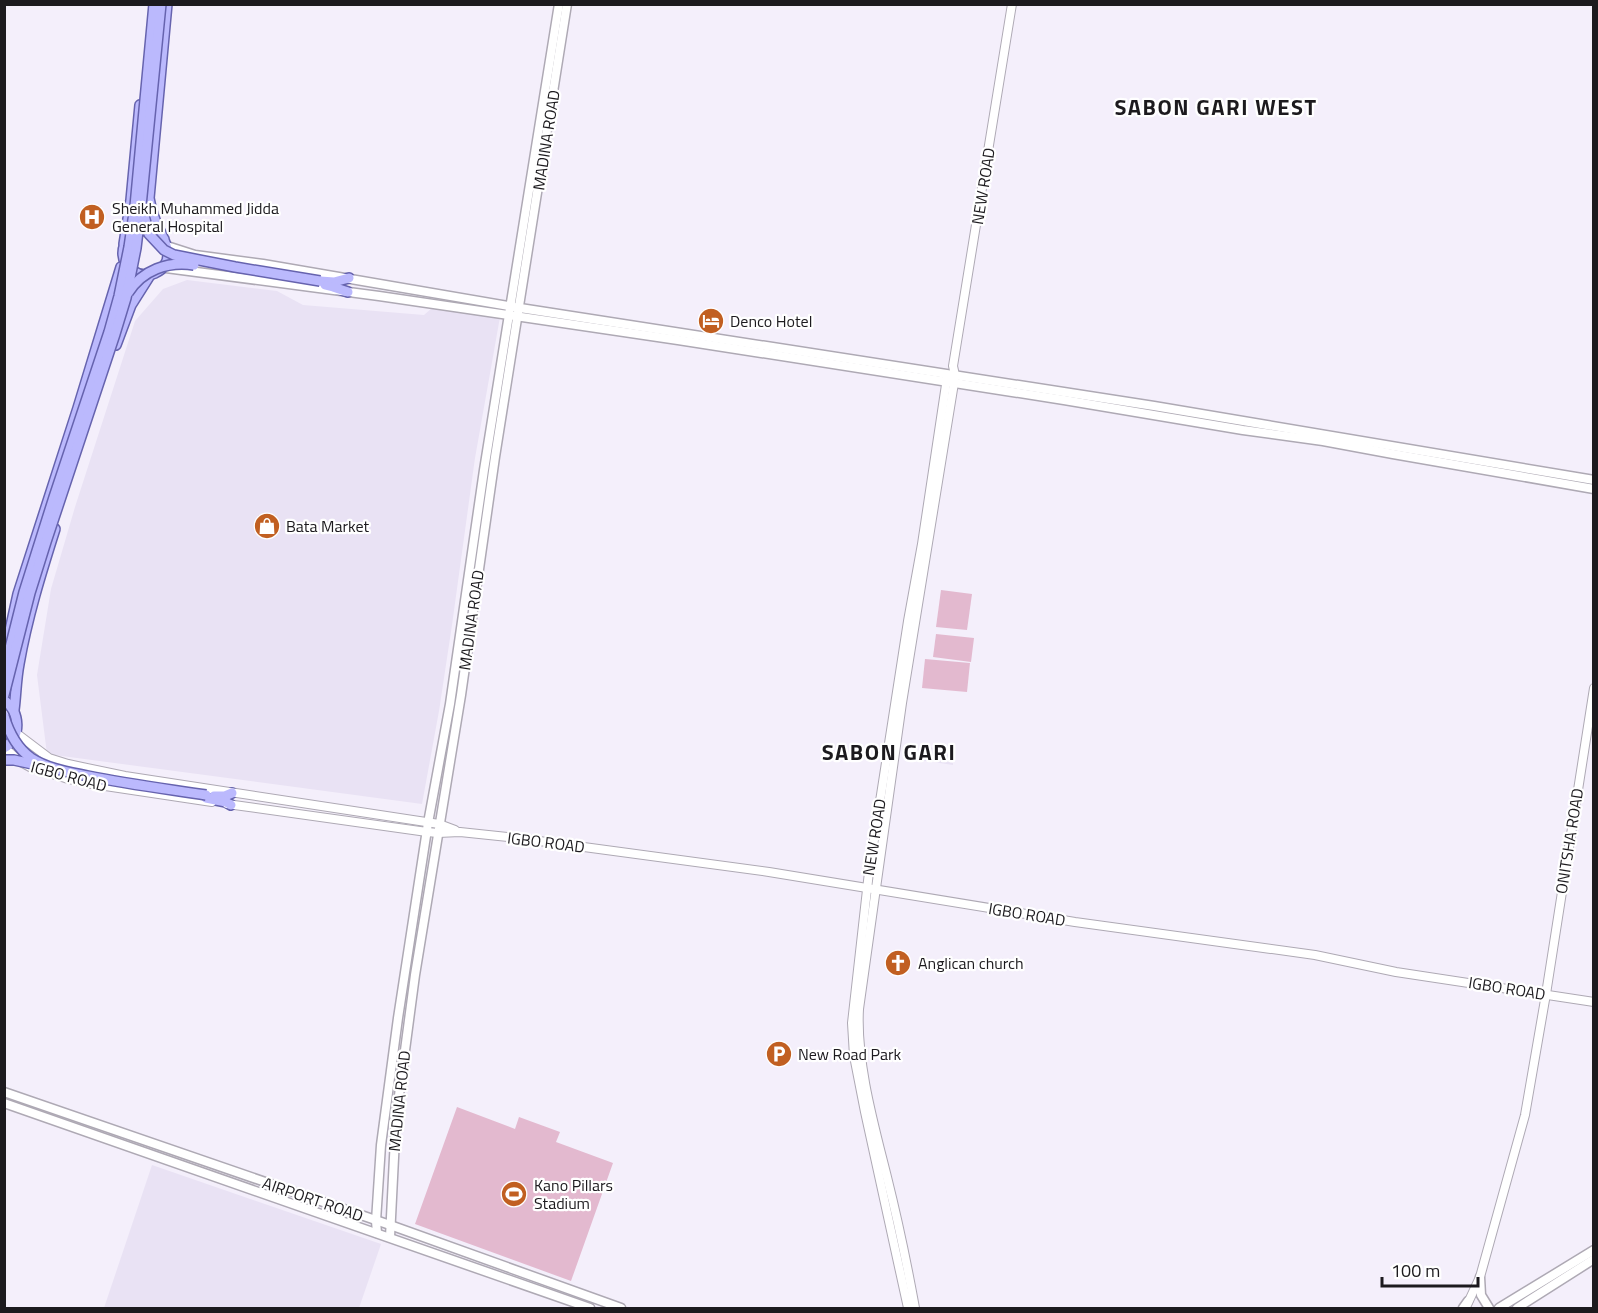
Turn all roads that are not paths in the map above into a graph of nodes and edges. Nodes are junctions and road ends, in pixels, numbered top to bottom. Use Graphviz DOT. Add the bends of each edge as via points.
graph roads {
  1 [pos="152,4"];
  2 [pos="161,4"];
  3 [pos="167,4"];
  4 [pos="559,4"];
  5 [pos="567,4"];
  6 [pos="1012,4"];
  7 [pos="141,206"];
  8 [pos="166,242"];
  9 [pos="124,246"];
  10 [pos="123,259"];
  11 [pos="162,268"];
  12 [pos="150,275"];
  13 [pos="349,279"];
  14 [pos="320,283"];
  15 [pos="348,292"];
  16 [pos="126,298"];
  17 [pos="514,311"];
  18 [pos="951,376"];
  19 [pos="1276,430"];
  20 [pos="1593,480"];
  21 [pos="1593,489"];
  22 [pos="4,653"];
  23 [pos="5,668"];
  24 [pos="1593,688"];
  25 [pos="4,695"];
  26 [pos="4,700"];
  27 [pos="14,710"];
  28 [pos="4,716"];
  29 [pos="16,733"];
  30 [pos="5,748"];
  31 [pos="4,760"];
  32 [pos="232,793"];
  33 [pos="206,797"];
  34 [pos="231,805"];
  35 [pos="428,822"];
  36 [pos="439,829"];
  37 [pos="427,832"];
  38 [pos="867,889"];
  39 [pos="876,890"];
  40 [pos="1546,994"];
  41 [pos="1593,1002"];
  42 [pos="855,1037"];
  43 [pos="4,1092"];
  44 [pos="4,1103"];
  45 [pos="376,1221"];
  46 [pos="390,1225"];
  47 [pos="896,1230"];
  48 [pos="377,1233"];
  49 [pos="390,1238"];
  50 [pos="1593,1250"];
  51 [pos="1593,1260"];
  52 [pos="1480,1277"];
  53 [pos="1467,1306"];
  54 [pos="590,1308"];
  55 [pos="621,1308"];
  56 [pos="908,1308"];
  57 [pos="915,1308"];
  58 [pos="1489,1308"];
  59 [pos="1499,1308"];
  60 [pos="1516,1308"];
  1 -- 9 [label="main road"];
  1 -- 23 [label="main road, bridge" via="135,206 119,296 24,592"];
  2 -- 7 [label="main road, bridge"];
  3 -- 8 [label="main road" via="149,198"];
  4 -- 17 [label="main road, MADINA ROAD"];
  5 -- 17 [label="main road, MADINA ROAD"];
  6 -- 18 [label="street, NEW ROAD"];
  7 -- 14 [label="main road, bridge" via="149,234 174,255"];
  7 -- 16 [label="main road, bridge"];
  8 -- 9 [label="main road" via="158,234 142,230 134,233"];
  8 -- 11 [label="main road" via="167,259"];
  8 -- 13 [label="main road" via="195,255"];
  9 -- 10 [label="main road"];
  10 -- 12 [label="main road" via="137,274"];
  10 -- 22 [label="main road" via="18,594"];
  11 -- 12 [label="main road"];
  11 -- 15 [label="main road"];
  12 -- 27 [label="main road" via="125,319 41,573 19,666"];
  13 -- 14 [label="main road"];
  13 -- 17 [label="main road"];
  14 -- 15 [label="main road"];
  14 -- 16 [label="main road, bridge" via="171,264 148,273"];
  15 -- 17 [label="main road"];
  16 -- 25 [label="main road, bridge" via="30,593"];
  17 -- 18 [label="main road"];
  17 -- 35 [label="main road, MADINA ROAD" via="485,462 449,712"];
  17 -- 36 [label="main road, MADINA ROAD"];
  18 -- 19 [label="main road"];
  18 -- 38 [label="street, NEW ROAD"];
  18 -- 39 [label="street, NEW ROAD"];
  19 -- 20 [label="main road"];
  19 -- 21 [label="main road"];
  24 -- 40 [label="street, ONITSHA ROAD"];
  26 -- 27 [label="main road"];
  27 -- 29 [label="main road"];
  28 -- 33 [label="main road, bridge" via="22,751 53,768"];
  29 -- 30 [label="main road"];
  29 -- 32 [label="street, IGBO ROAD" via="48,758 68,764"];
  30 -- 34 [label="street, IGBO ROAD" via="30,767 64,778"];
  31 -- 33 [label="main road, bridge" via="28,762 81,778"];
  32 -- 33 [label="main road"];
  32 -- 35 [label="street, IGBO ROAD"];
  33 -- 34 [label="main road"];
  34 -- 37 [label="street, IGBO ROAD"];
  35 -- 36 [label="street, IGBO ROAD"];
  35 -- 37 [label="main road, MADINA ROAD"];
  36 -- 37 [label="street, IGBO ROAD"];
  36 -- 38 [label="street, IGBO ROAD" via="769,872"];
  36 -- 46 [label="main road, MADINA ROAD" via="396,1118"];
  37 -- 45 [label="main road, MADINA ROAD" via="385,1117"];
  38 -- 39 [label="street, IGBO ROAD"];
  38 -- 42 [label="street, NEW ROAD" via="853,1008"];
  39 -- 40 [label="street, IGBO ROAD"];
  39 -- 42 [label="street, NEW ROAD"];
  40 -- 41 [label="street, IGBO ROAD"];
  40 -- 52 [label="street, ONITSHA ROAD" via="1521,1131"];
  42 -- 47 [label="street, NEW ROAD"];
  43 -- 45 [label="main road, AIRPORT ROAD"];
  44 -- 48 [label="main road, AIRPORT ROAD"];
  45 -- 46 [label="main road, AIRPORT ROAD"];
  45 -- 48 [label="main road, MADINA ROAD"];
  46 -- 49 [label="main road, MADINA ROAD"];
  46 -- 55 [label="main road, AIRPORT ROAD"];
  47 -- 56 [label="street, NEW ROAD"];
  47 -- 57 [label="street, NEW ROAD"];
  48 -- 49 [label="main road, AIRPORT ROAD"];
  49 -- 54 [label="main road, AIRPORT ROAD"];
  50 -- 59 [label="main road"];
  51 -- 60 [label="main road"];
  52 -- 53 [label="street, ONITSHA ROAD"];
  52 -- 58 [label="main road" via="1481,1295"];
}
